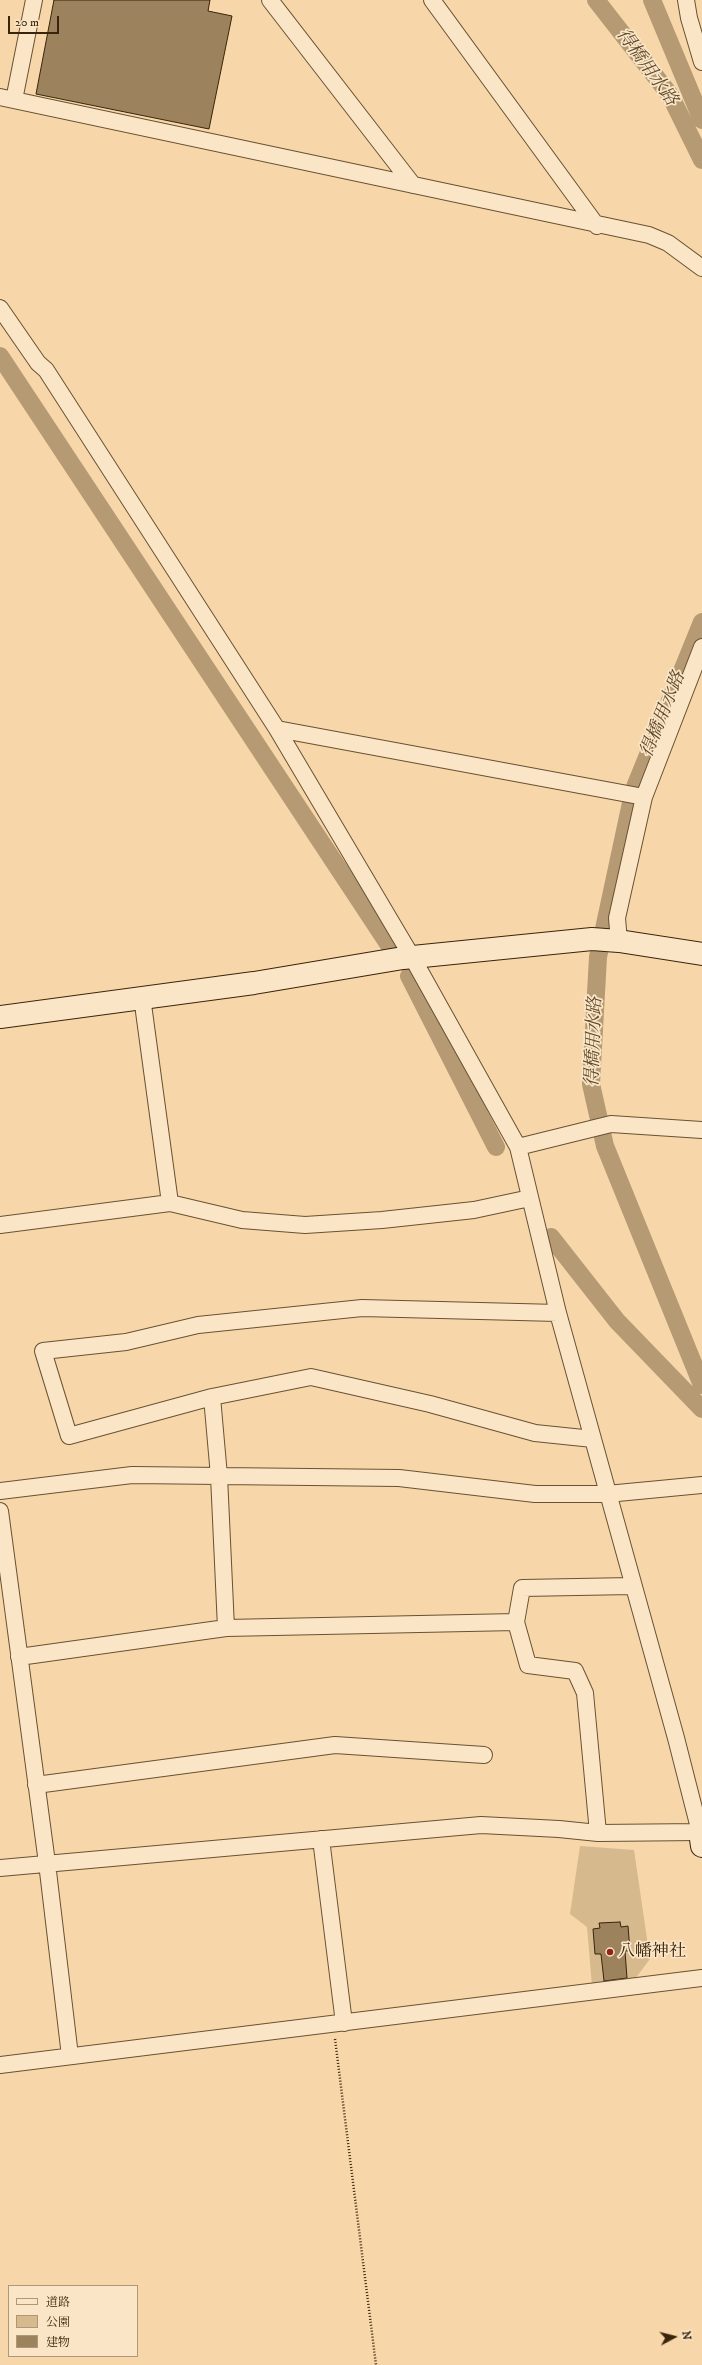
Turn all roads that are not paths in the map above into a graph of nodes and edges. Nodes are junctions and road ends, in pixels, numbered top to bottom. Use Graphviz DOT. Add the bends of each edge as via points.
graph roads {
  1 [pos="34,0"];
  2 [pos="270,0"];
  3 [pos="432,0"];
  4 [pos="686,0"];
  5 [pos="702,62"];
  6 [pos="7,99"];
  7 [pos="413,185"];
  8 [pos="597,226"];
  9 [pos="702,268"];
  10 [pos="0,308"];
  11 [pos="702,647"];
  12 [pos="277,729"];
  13 [pos="644,797"];
  14 [pos="607,940"];
  15 [pos="702,954"];
  16 [pos="400,958"];
  17 [pos="142,997"];
  18 [pos="0,1017"];
  19 [pos="702,1130"];
  20 [pos="518,1147"];
  21 [pos="530,1198"];
  22 [pos="170,1203"];
  23 [pos="0,1225"];
  24 [pos="558,1313"];
  25 [pos="212,1397"];
  26 [pos="593,1439"];
  27 [pos="219,1476"];
  28 [pos="702,1485"];
  29 [pos="0,1491"];
  30 [pos="607,1494"];
  31 [pos="0,1511"];
  32 [pos="632,1586"];
  33 [pos="4,1587"];
  34 [pos="516,1622"];
  35 [pos="226,1628"];
  36 [pos="19,1657"];
  37 [pos="484,1755"];
  38 [pos="36,1785"];
  39 [pos="598,1834"];
  40 [pos="701,1837"];
  41 [pos="321,1839"];
  42 [pos="47,1863"];
  43 [pos="0,1868"];
  44 [pos="702,1978"];
  45 [pos="338,2024"];
  46 [pos="70,2056"];
  47 [pos="0,2065"];
  1 -- 6 [label="street"];
  2 -- 7 [label="street"];
  3 -- 8 [label="street"];
  4 -- 5 [label="street"];
  6 -- 7 [label="street"];
  7 -- 8 [label="street"];
  8 -- 9 [label="street" via="649,235 662,240"];
  10 -- 12 [label="street" via="38,363 46,370"];
  11 -- 13 [label="street"];
  12 -- 13 [label="street"];
  12 -- 16 [label="street"];
  13 -- 14 [label="street" via="617,918"];
  14 -- 15 [label="street"];
  14 -- 16 [label="street"];
  16 -- 17 [label="street" via="254,983"];
  16 -- 20 [label="street"];
  17 -- 18 [label="street"];
  17 -- 22 [label="street"];
  19 -- 20 [label="street" via="611,1124"];
  20 -- 21 [label="street"];
  21 -- 22 [label="street" via="474,1210 305,1225 242,1220"];
  21 -- 24 [label="street"];
  22 -- 23 [label="street"];
  24 -- 25 [label="street" via="362,1308 198,1324 126,1342 43,1350 69,1436"];
  24 -- 26 [label="street"];
  25 -- 26 [label="street" via="311,1377 430,1404 535,1433"];
  25 -- 27 [label="street"];
  26 -- 30 [label="street"];
  27 -- 29 [label="street" via="132,1475"];
  27 -- 30 [label="street" via="399,1478 535,1494"];
  27 -- 35 [label="street"];
  28 -- 30 [label="street"];
  30 -- 32 [label="street"];
  31 -- 33 [label="street"];
  32 -- 34 [label="street" via="522,1588"];
  32 -- 40 [label="street" via="676,1738"];
  33 -- 36 [label="street"];
  34 -- 35 [label="street"];
  34 -- 39 [label="street" via="528,1665 575,1671 585,1693"];
  35 -- 36 [label="street"];
  36 -- 38 [label="street"];
  37 -- 38 [label="street" via="335,1745"];
  38 -- 42 [label="street"];
  39 -- 40 [label="street"];
  39 -- 41 [label="street" via="560,1829 481,1825"];
  41 -- 42 [label="street"];
  41 -- 45 [label="street"];
  42 -- 43 [label="street"];
  42 -- 46 [label="street"];
  44 -- 45 [label="street"];
  45 -- 46 [label="street"];
  46 -- 47 [label="street"];
}
